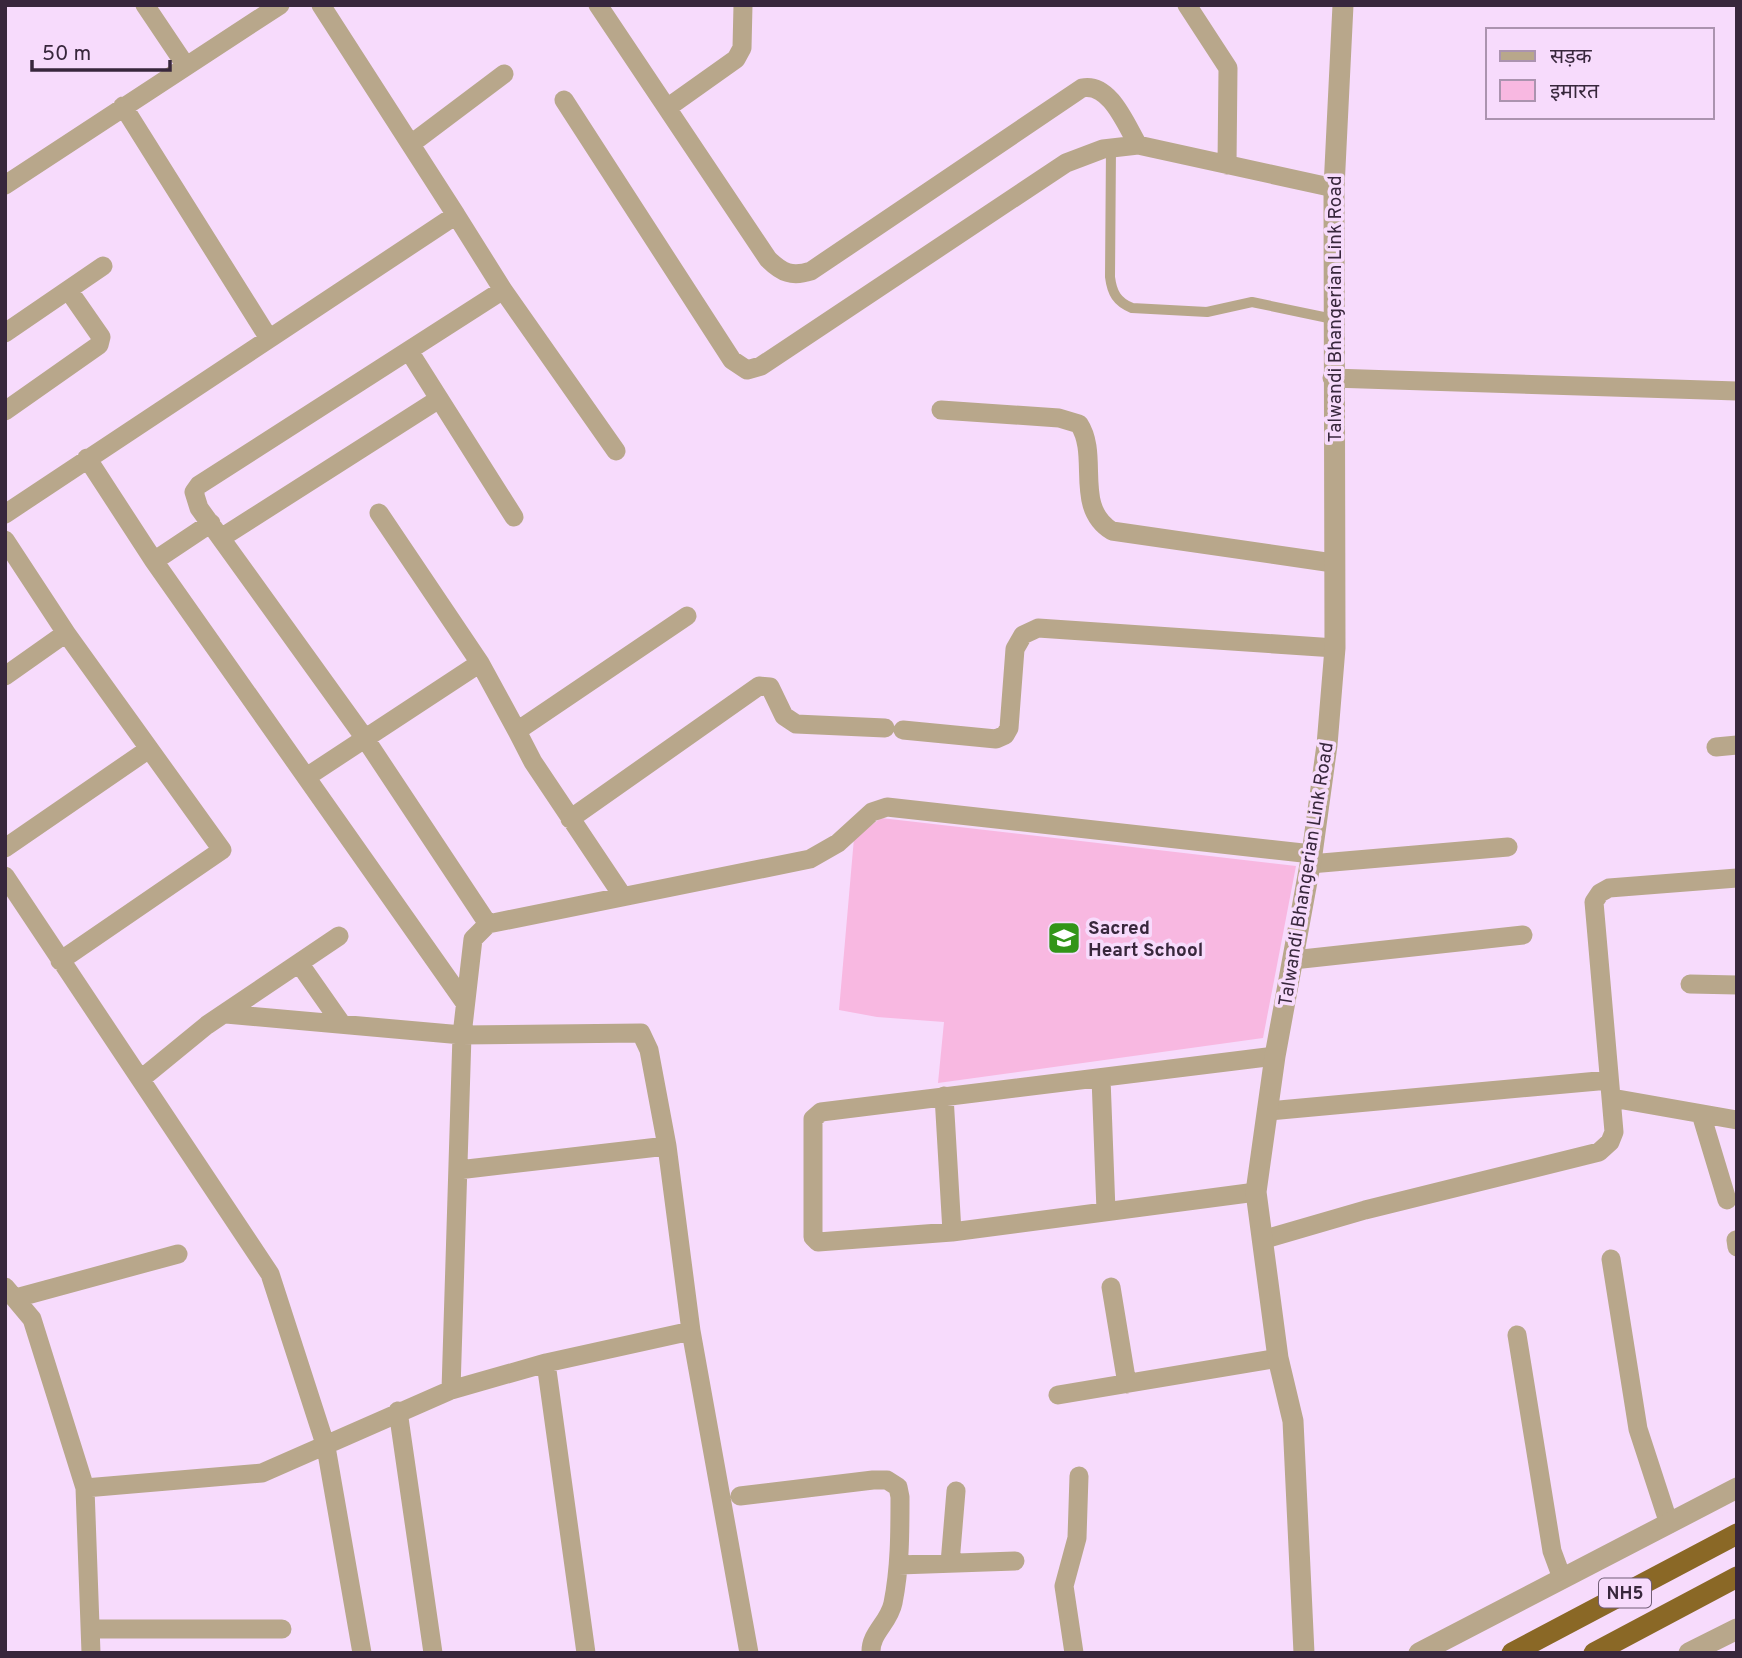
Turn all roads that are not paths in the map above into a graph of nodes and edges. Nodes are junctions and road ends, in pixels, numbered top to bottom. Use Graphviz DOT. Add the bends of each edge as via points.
graph roads {
  1 [pos="145,5"];
  2 [pos="280,5"];
  3 [pos="321,5"];
  4 [pos="598,5"];
  5 [pos="743,5"];
  6 [pos="1186,5"];
  7 [pos="1343,5"];
  8 [pos="186,66"];
  9 [pos="504,74"];
  10 [pos="564,100"];
  11 [pos="123,106"];
  12 [pos="667,108"];
  13 [pos="411,144"];
  14 [pos="1138,145"];
  15 [pos="1111,148"];
  16 [pos="1227,165"];
  17 [pos="5,185"];
  18 [pos="1334,188"];
  19 [pos="456,215"];
  20 [pos="103,266"];
  21 [pos="69,290"];
  22 [pos="503,290"];
  23 [pos="1333,319"];
  24 [pos="5,333"];
  25 [pos="268,337"];
  26 [pos="409,351"];
  27 [pos="1332,378"];
  28 [pos="1737,391"];
  29 [pos="439,399"];
  30 [pos="941,410"];
  31 [pos="5,411"];
  32 [pos="616,451"];
  33 [pos="87,458"];
  34 [pos="379,513"];
  35 [pos="5,514"];
  36 [pos="514,517"];
  37 [pos="216,531"];
  38 [pos="5,540"];
  39 [pos="154,561"];
  40 [pos="1333,564"];
  41 [pos="687,616"];
  42 [pos="66,633"];
  43 [pos="1335,648"];
  44 [pos="480,663"];
  45 [pos="5,676"];
  46 [pos="517,731"];
  47 [pos="365,737"];
  48 [pos="1737,745"];
  49 [pos="1716,747"];
  50 [pos="149,749"];
  51 [pos="308,776"];
  52 [pos="570,819"];
  53 [pos="1508,847"];
  54 [pos="5,848"];
  55 [pos="1311,859"];
  56 [pos="1737,878"];
  57 [pos="6,879"];
  58 [pos="622,895"];
  59 [pos="488,924"];
  60 [pos="1523,935"];
  61 [pos="339,936"];
  62 [pos="1293,960"];
  63 [pos="60,961"];
  64 [pos="299,963"];
  65 [pos="1690,984"];
  66 [pos="1737,985"];
  67 [pos="465,1003"];
  68 [pos="226,1014"];
  69 [pos="341,1023"];
  70 [pos="462,1035"];
  71 [pos="1275,1056"];
  72 [pos="141,1079"];
  73 [pos="1101,1079"];
  74 [pos="1611,1089"];
  75 [pos="944,1097"];
  76 [pos="1269,1111"];
  77 [pos="1701,1114"];
  78 [pos="1737,1120"];
  79 [pos="667,1146"];
  80 [pos="458,1170"];
  81 [pos="1256,1192"];
  82 [pos="1727,1200"];
  83 [pos="1106,1211"];
  84 [pos="952,1232"];
  85 [pos="1262,1240"];
  86 [pos="178,1254"];
  87 [pos="1611,1259"];
  88 [pos="1111,1287"];
  89 [pos="10,1292"];
  90 [pos="691,1331"];
  91 [pos="1517,1335"];
  92 [pos="1278,1358"];
  93 [pos="546,1363"];
  94 [pos="1127,1384"];
  95 [pos="450,1390"];
  96 [pos="1058,1395"];
  97 [pos="398,1411"];
  98 [pos="326,1447"];
  99 [pos="1079,1476"];
  100 [pos="85,1488"];
  101 [pos="1737,1488"];
  102 [pos="956,1491"];
  103 [pos="740,1496"];
  104 [pos="1669,1524"];
  105 [pos="1737,1534"];
  106 [pos="1015,1561"];
  107 [pos="950,1563"];
  108 [pos="899,1565"];
  109 [pos="1737,1577"];
  110 [pos="1562,1578"];
  111 [pos="91,1629"];
  112 [pos="282,1629"];
  113 [pos="1737,1629"];
  114 [pos="91,1653"];
  115 [pos="362,1653"];
  116 [pos="433,1653"];
  117 [pos="586,1653"];
  118 [pos="749,1653"];
  119 [pos="872,1653"];
  120 [pos="1074,1653"];
  121 [pos="1304,1653"];
  122 [pos="1419,1653"];
  123 [pos="1512,1653"];
  124 [pos="1594,1653"];
  125 [pos="1689,1653"];
  1 -- 8 [label="street"];
  2 -- 8 [label="street"];
  3 -- 13 [label="street"];
  4 -- 12 [label="street"];
  5 -- 12 [label="street" via="742,48 736,59"];
  6 -- 16 [label="street" via="1228,68"];
  7 -- 18 [label="street, Talwandi Bhangerian Link Road"];
  8 -- 11 [label="street"];
  9 -- 13 [label="street"];
  10 -- 15 [label="street" via="733,360 747,370 761,366 1066,163"];
  11 -- 17 [label="street"];
  11 -- 25 [label="street"];
  12 -- 14 [label="street" via="768,259 787,274 798,275 811,271 1082,88 1099,88 1105,94"];
  13 -- 19 [label="street"];
  14 -- 15 [label="street"];
  14 -- 16 [label="street"];
  15 -- 23 [label="lane" via="1110,277 1123,304 1196,313 1252,302"];
  16 -- 18 [label="street"];
  18 -- 23 [label="street, Talwandi Bhangerian Link Road"];
  19 -- 22 [label="street"];
  19 -- 25 [label="street"];
  20 -- 21 [label="street"];
  21 -- 24 [label="street"];
  21 -- 31 [label="street" via="96,327 99,345"];
  22 -- 26 [label="street"];
  22 -- 32 [label="street"];
  23 -- 27 [label="street, Talwandi Bhangerian Link Road"];
  25 -- 33 [label="street"];
  26 -- 29 [label="street"];
  26 -- 37 [label="street" via="199,485 195,498"];
  27 -- 28 [label="street"];
  27 -- 40 [label="street, Talwandi Bhangerian Link Road"];
  29 -- 36 [label="street"];
  29 -- 37 [label="street"];
  30 -- 40 [label="street" via="1059,418 1079,424 1093,510 1112,531"];
  33 -- 35 [label="street"];
  33 -- 39 [label="street"];
  34 -- 44 [label="street"];
  37 -- 39 [label="street"];
  37 -- 47 [label="street"];
  38 -- 42 [label="street"];
  39 -- 51 [label="street"];
  40 -- 43 [label="street, Talwandi Bhangerian Link Road"];
  41 -- 46 [label="street"];
  42 -- 45 [label="street"];
  42 -- 50 [label="street"];
  43 -- 52 [label="street" via="1038,628 1023,635 1015,649 1009,729 996,739 796,724 784,716 770,687 760,685"];
  43 -- 55 [label="street, Talwandi Bhangerian Link Road"];
  44 -- 46 [label="street"];
  44 -- 47 [label="street"];
  46 -- 52 [label="street"];
  47 -- 51 [label="street"];
  47 -- 59 [label="street"];
  48 -- 49 [label="street"];
  50 -- 54 [label="street"];
  50 -- 63 [label="street" via="222,850"];
  51 -- 67 [label="street"];
  52 -- 58 [label="street"];
  53 -- 55 [label="street"];
  55 -- 58 [label="street" via="887,807 872,812 819,856"];
  55 -- 62 [label="street, Talwandi Bhangerian Link Road"];
  56 -- 74 [label="street" via="1609,888 1596,897"];
  57 -- 63 [label="street"];
  58 -- 59 [label="street"];
  59 -- 67 [label="street" via="472,939"];
  60 -- 62 [label="street"];
  61 -- 64 [label="street"];
  62 -- 71 [label="street, Talwandi Bhangerian Link Road"];
  63 -- 72 [label="street"];
  64 -- 68 [label="street"];
  64 -- 69 [label="street"];
  65 -- 66 [label="street"];
  67 -- 70 [label="street"];
  68 -- 69 [label="street"];
  68 -- 72 [label="street"];
  69 -- 70 [label="street"];
  70 -- 79 [label="street" via="641,1033 649,1050"];
  70 -- 80 [label="street"];
  71 -- 73 [label="street"];
  71 -- 76 [label="street, Talwandi Bhangerian Link Road"];
  72 -- 98 [label="street" via="270,1274"];
  73 -- 75 [label="street"];
  73 -- 83 [label="street"];
  74 -- 76 [label="street"];
  74 -- 77 [label="street"];
  74 -- 85 [label="street" via="1613,1137 1599,1152"];
  75 -- 84 [label="street"];
  75 -- 84 [label="street" via="815,1114 813,1237 822,1242"];
  76 -- 81 [label="street, Talwandi Bhangerian Link Road"];
  77 -- 78 [label="street"];
  77 -- 82 [label="street"];
  79 -- 80 [label="street"];
  79 -- 90 [label="street"];
  80 -- 95 [label="street"];
  81 -- 83 [label="street"];
  81 -- 85 [label="street, Talwandi Bhangerian Link Road"];
  83 -- 84 [label="street"];
  85 -- 92 [label="street, Talwandi Bhangerian Link Road"];
  86 -- 89 [label="street"];
  87 -- 104 [label="street" via="1638,1429"];
  88 -- 94 [label="street"];
  89 -- 100 [label="street" via="32,1319"];
  90 -- 93 [label="street"];
  90 -- 118 [label="street"];
  91 -- 110 [label="street" via="1552,1551"];
  92 -- 94 [label="street"];
  92 -- 121 [label="street, Talwandi Bhangerian Link Road" via="1293,1421"];
  93 -- 95 [label="street"];
  93 -- 117 [label="street"];
  94 -- 96 [label="street"];
  95 -- 97 [label="street"];
  97 -- 98 [label="street"];
  97 -- 116 [label="street"];
  98 -- 100 [label="street" via="252,1475"];
  98 -- 115 [label="street"];
  99 -- 120 [label="street" via="1077,1538 1064,1586"];
  100 -- 111 [label="street"];
  101 -- 104 [label="street"];
  102 -- 107 [label="street"];
  103 -- 108 [label="street" via="873,1480 894,1483 900,1497"];
  104 -- 110 [label="street"];
  105 -- 123 [label="highway, NH5"];
  106 -- 107 [label="street"];
  107 -- 108 [label="street"];
  108 -- 119 [label="street" via="892,1606 874,1636"];
  109 -- 124 [label="highway, NH5"];
  110 -- 122 [label="street"];
  111 -- 112 [label="street"];
  111 -- 114 [label="street"];
  113 -- 125 [label="street"];
}
